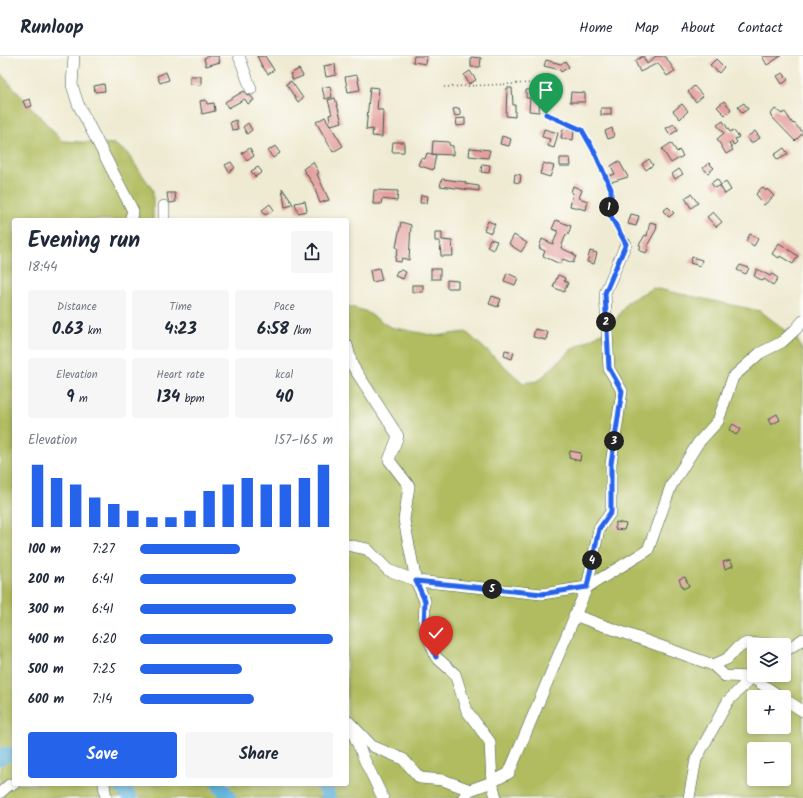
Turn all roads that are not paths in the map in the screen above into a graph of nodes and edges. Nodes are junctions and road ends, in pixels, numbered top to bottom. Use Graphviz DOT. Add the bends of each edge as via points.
graph roads {
  1 [pos="74,56"];
  2 [pos="239,56"];
  3 [pos="251,89"];
  4 [pos="164,206"];
  5 [pos="131,218"];
  6 [pos="164,218"];
  7 [pos="626,244"];
  8 [pos="803,321"];
  9 [pos="349,353"];
  10 [pos="349,545"];
  11 [pos="416,581"];
  12 [pos="587,587"];
  13 [pos="574,615"];
  14 [pos="803,639"];
  15 [pos="747,643"];
  16 [pos="791,645"];
  17 [pos="713,665"];
  18 [pos="747,675"];
  19 [pos="747,680"];
  20 [pos="762,682"];
  21 [pos="772,690"];
  22 [pos="791,703"];
  23 [pos="803,711"];
  24 [pos="349,722"];
  25 [pos="349,723"];
  26 [pos="492,782"];
  27 [pos="12,784"];
  28 [pos="104,786"];
  29 [pos="0,793"];
  30 [pos="466,794"];
  31 [pos="106,798"];
  32 [pos="383,798"];
  33 [pos="496,798"];
  34 [pos="689,798"];
  1 -- 5 [label="street" via="72,85 78,104 133,211"];
  2 -- 3 [label="street"];
  4 -- 6 [label="street"];
  7 -- 12 [label="street" via="605,293 609,368 622,391 611,464 611,512 599,529"];
  8 -- 12 [label="street" via="782,342 760,353 734,377 718,421 698,444 671,486 648,550"];
  9 -- 11 [label="street" via="352,365 398,436 389,460 409,486 404,520"];
  10 -- 11 [label="street" via="367,549 388,570"];
  11 -- 12 [label="street" via="542,594"];
  11 -- 26 [label="street" via="425,601 424,626 436,657 455,674 467,711 490,742"];
  12 -- 13 [label="street"];
  13 -- 17 [label="street"];
  13 -- 26 [label="street" via="509,773"];
  14 -- 16 [label="street"];
  15 -- 17 [label="street" via="737,648 727,659"];
  17 -- 18 [label="street" via="725,676"];
  19 -- 34 [label="street" via="728,701 696,759"];
  20 -- 21 [label="street"];
  22 -- 23 [label="street"];
  24 -- 30 [label="street" via="372,746 404,759 420,778 443,780"];
  25 -- 32 [label="street"];
  26 -- 30 [label="street"];
  26 -- 33 [label="street"];
  27 -- 29 [label="street"];
  28 -- 31 [label="street"];
}
